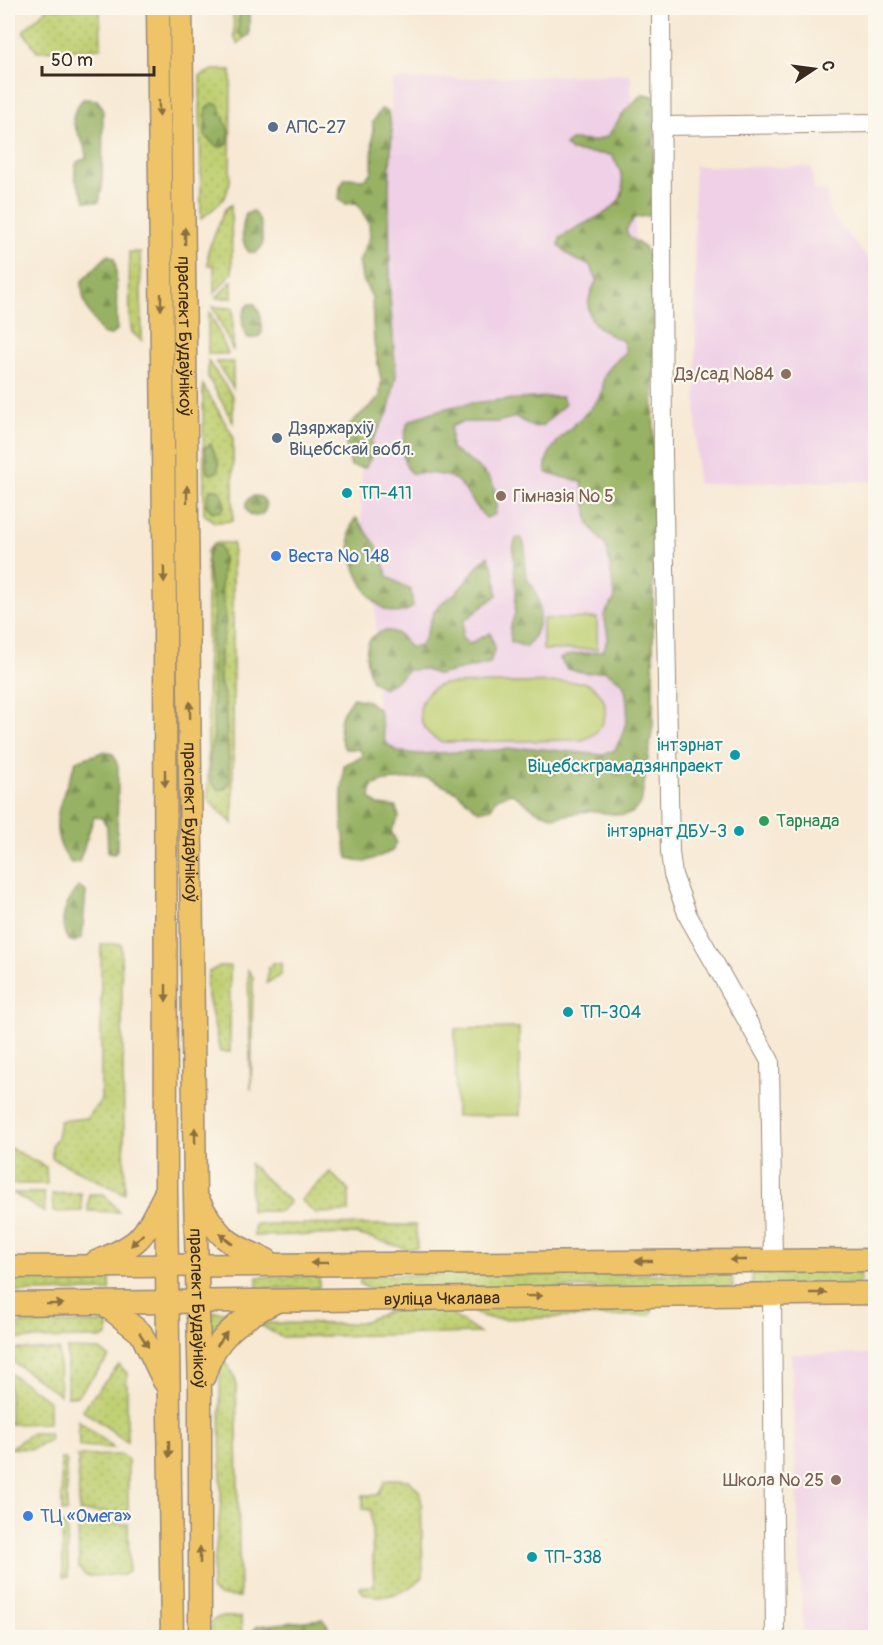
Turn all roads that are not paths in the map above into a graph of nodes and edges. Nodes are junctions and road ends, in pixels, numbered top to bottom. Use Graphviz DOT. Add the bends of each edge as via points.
graph roads {
  1 [pos="158,8"];
  2 [pos="181,8"];
  3 [pos="661,8"];
  4 [pos="182,57"];
  5 [pos="159,58"];
  6 [pos="876,123"];
  7 [pos="661,126"];
  8 [pos="162,408"];
  9 [pos="186,408"];
  10 [pos="164,533"];
  11 [pos="187,533"];
  12 [pos="166,958"];
  13 [pos="192,958"];
  14 [pos="166,1192"];
  15 [pos="195,1195"];
  16 [pos="773,1260"];
  17 [pos="866,1260"];
  18 [pos="363,1262"];
  19 [pos="274,1263"];
  20 [pos="197,1264"];
  21 [pos="167,1265"];
  22 [pos="87,1266"];
  23 [pos="8,1267"];
  24 [pos="772,1293"];
  25 [pos="865,1293"];
  26 [pos="365,1299"];
  27 [pos="278,1301"];
  28 [pos="167,1302"];
  29 [pos="198,1302"];
  30 [pos="103,1303"];
  31 [pos="8,1304"];
  32 [pos="168,1390"];
  33 [pos="201,1392"];
  34 [pos="172,1607"];
  35 [pos="200,1607"];
  36 [pos="172,1638"];
  37 [pos="200,1638"];
  38 [pos="775,1638"];
  1 -- 5 [label="main road, праспект Будаўнікоў"];
  2 -- 4 [label="main road, праспект Будаўнікоў"];
  3 -- 7 [label="street"];
  4 -- 5 [label="street"];
  9 -- 4 [label="main road, праспект Будаўнікоў, one-way"];
  5 -- 8 [label="main road, праспект Будаўнікоў, one-way"];
  6 -- 7 [label="street"];
  7 -- 16 [label="street" via="670,852 676,886 688,916 770,1061"];
  8 -- 9 [label="street"];
  8 -- 10 [label="main road, праспект Будаўнікоў"];
  11 -- 9 [label="main road, праспект Будаўнікоў, one-way"];
  10 -- 11 [label="street"];
  10 -- 12 [label="main road, праспект Будаўнікоў, one-way"];
  13 -- 11 [label="main road, праспект Будаўнікоў, one-way"];
  12 -- 13 [label="street"];
  12 -- 14 [label="main road, праспект Будаўнікоў, one-way"];
  15 -- 13 [label="main road, праспект Будаўнікоў, one-way"];
  14 -- 21 [label="main road, праспект Будаўнікоў"];
  14 -- 22 [label="main road, one-way" via="140,1239 129,1248"];
  19 -- 15 [label="main road, one-way" via="226,1241"];
  15 -- 20 [label="main road, праспект Будаўнікоў"];
  16 -- 17 [label="main road, вуліца Чкалава"];
  16 -- 18 [label="main road, вуліца Чкалава, one-way"];
  17 -- 25 [label="main road"];
  18 -- 19 [label="main road, вуліца Чкалава, one-way"];
  18 -- 26 [label="main road" via="348,1269 344,1279 348,1292"];
  19 -- 20 [label="main road, вуліца Чкалава"];
  20 -- 21 [label="main road, вуліца Чкалава"];
  20 -- 29 [label="main road, праспект Будаўнікоў"];
  21 -- 22 [label="main road, вуліца Чкалава"];
  21 -- 28 [label="main road, праспект Будаўнікоў"];
  22 -- 23 [label="main road, вуліца Чкалава"];
  24 -- 25 [label="main road, вуліца Чкалава, one-way"];
  26 -- 24 [label="main road, вуліца Чкалава, one-way"];
  24 -- 38 [label="street"];
  26 -- 27 [label="main road, вуліца Чкалава"];
  27 -- 29 [label="main road, вуліца Чкалава"];
  33 -- 27 [label="main road, one-way" via="207,1365 221,1338 235,1324"];
  28 -- 29 [label="main road, вуліца Чкалава"];
  28 -- 30 [label="main road, вуліца Чкалава"];
  28 -- 32 [label="main road, праспект Будаўнікоў"];
  29 -- 33 [label="main road, праспект Будаўнікоў"];
  31 -- 30 [label="main road, вуліца Чкалава, one-way"];
  30 -- 32 [label="main road, one-way" via="141,1333"];
  32 -- 34 [label="main road, праспект Будаўнікоў, one-way"];
  35 -- 33 [label="main road, праспект Будаўнікоў, one-way"];
  34 -- 35 [label="street"];
  34 -- 36 [label="main road, праспект Будаўнікоў"];
  35 -- 37 [label="main road, праспект Будаўнікоў"];
}
